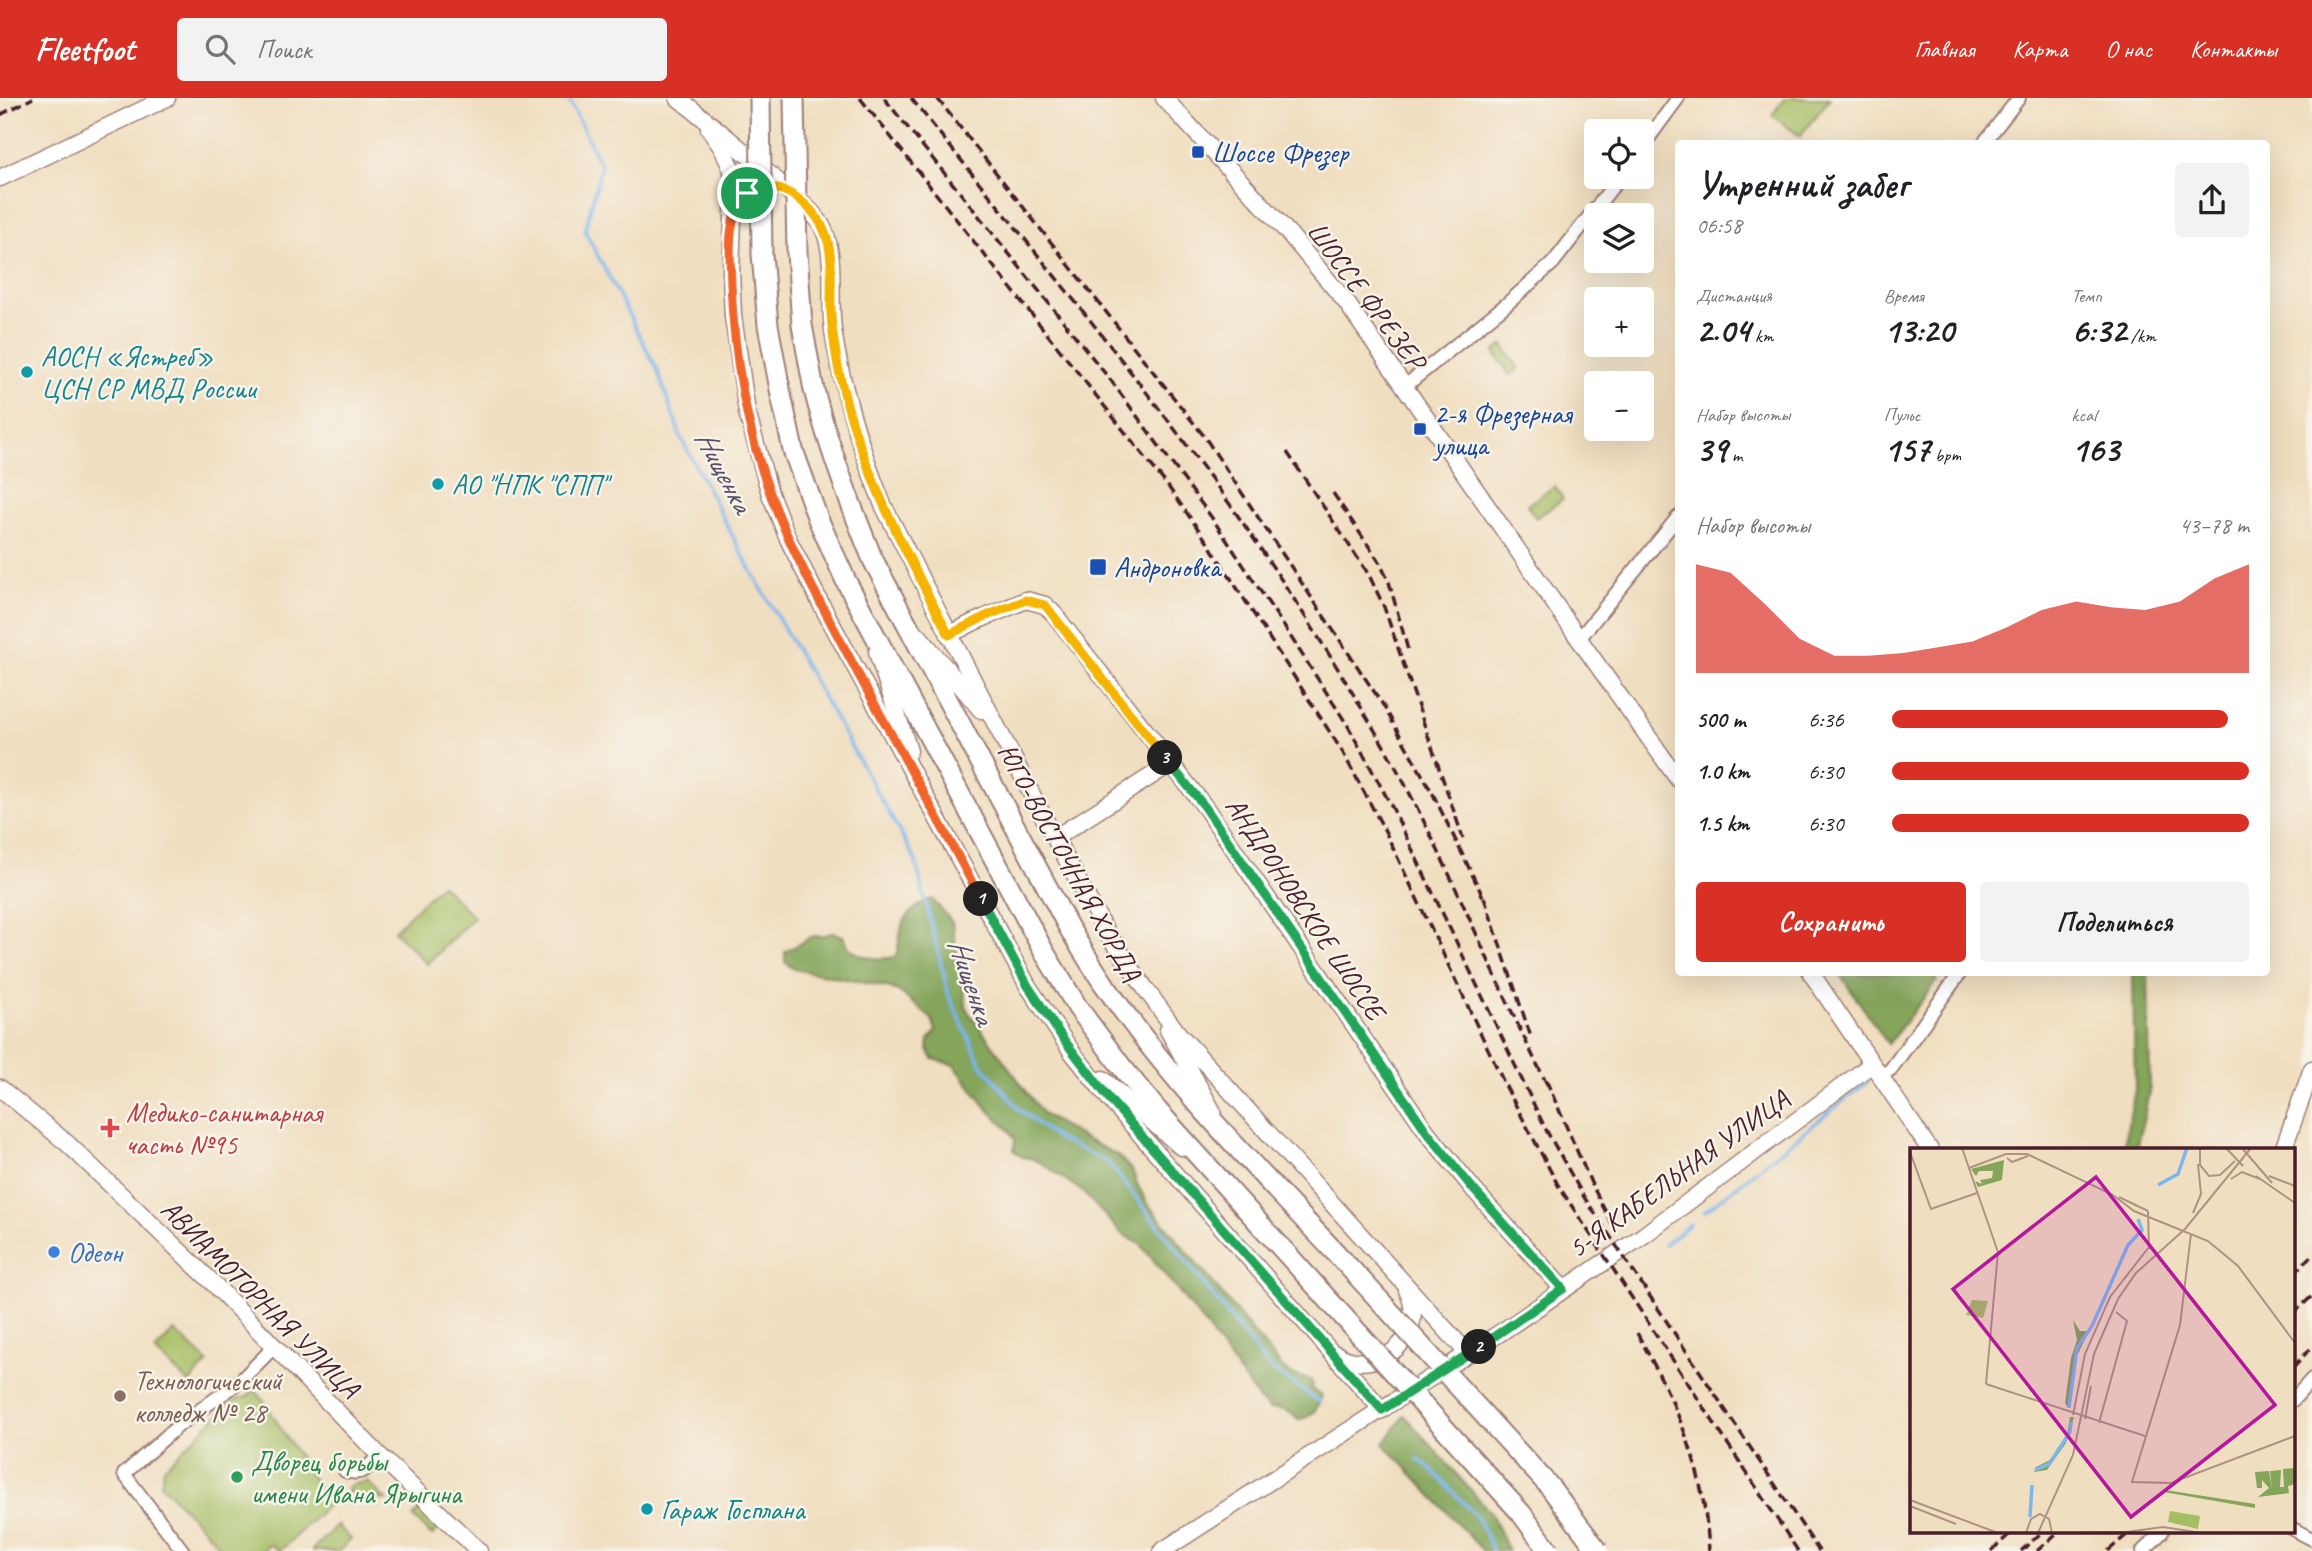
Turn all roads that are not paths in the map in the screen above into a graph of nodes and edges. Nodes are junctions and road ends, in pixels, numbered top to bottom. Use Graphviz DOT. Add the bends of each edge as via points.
graph roads {
  1 [pos="167,98"];
  2 [pos="678,98"];
  3 [pos="760,98"];
  4 [pos="794,98"];
  5 [pos="1164,98"];
  6 [pos="1678,98"];
  7 [pos="2019,98"];
  8 [pos="699,114"];
  9 [pos="1654,131"];
  10 [pos="1986,140"];
  11 [pos="0,178"];
  12 [pos="1611,189"];
  13 [pos="790,193"];
  14 [pos="733,219"];
  15 [pos="1404,387"];
  16 [pos="1675,521"];
  17 [pos="904,617"];
  18 [pos="867,620"];
  19 [pos="949,635"];
  20 [pos="1579,639"];
  21 [pos="1002,737"];
  22 [pos="1170,764"];
  23 [pos="1675,775"];
  24 [pos="920,786"];
  25 [pos="1055,838"];
  26 [pos="1813,976"];
  27 [pos="1958,976"];
  28 [pos="1147,992"];
  29 [pos="1073,1052"];
  30 [pos="2312,1069"];
  31 [pos="1876,1071"];
  32 [pos="0,1088"];
  33 [pos="1222,1130"];
  34 [pos="1929,1148"];
  35 [pos="2284,1148"];
  36 [pos="1229,1190"];
  37 [pos="1401,1279"];
  38 [pos="1563,1289"];
  39 [pos="1326,1346"];
  40 [pos="274,1347"];
  41 [pos="1468,1354"];
  42 [pos="2312,1379"];
  43 [pos="2294,1399"];
  44 [pos="1382,1410"];
  45 [pos="379,1455"];
  46 [pos="345,1471"];
  47 [pos="2294,1530"];
  48 [pos="2160,1534"];
  49 [pos="2312,1539"];
  50 [pos="183,1551"];
  51 [pos="479,1551"];
  52 [pos="1162,1551"];
  53 [pos="1549,1551"];
  54 [pos="1598,1551"];
  55 [pos="2143,1551"];
  1 -- 11 [label="street"];
  2 -- 8 [label="street"];
  3 -- 18 [label="main road, bridge" via="762,254 780,396 793,450 818,519"];
  4 -- 17 [label="main road, ЮГО-ВОСТОЧНАЯ ХОРДА, bridge" via="797,253 802,325 814,390 848,500"];
  5 -- 15 [label="street, ШОССЕ ФРЕЗЕР" via="1338,292"];
  6 -- 9 [label="street"];
  7 -- 10 [label="street"];
  8 -- 13 [label="street"];
  8 -- 14 [label="street" via="732,170"];
  12 -- 15 [label="street" via="1553,263"];
  13 -- 14 [label="street" via="755,188 741,200"];
  13 -- 19 [label="street" via="812,212 829,245 838,365 864,458"];
  14 -- 24 [label="street" via="731,284 738,362 770,494 821,604"];
  15 -- 20 [label="street, ШОССЕ ФРЕЗЕР"];
  16 -- 20 [label="street"];
  17 -- 21 [label="street"];
  17 -- 33 [label="main road, ЮГО-ВОСТОЧНАЯ ХОРДА" via="1069,928 1146,1042"];
  18 -- 24 [label="street"];
  18 -- 36 [label="main road" via="1009,890 1078,1008 1157,1110"];
  19 -- 21 [label="street"];
  19 -- 22 [label="street, АНДРОНОВСКОЕ ШОССЕ" via="1026,600 1045,605"];
  20 -- 23 [label="street, ШОССЕ ФРЕЗЕР"];
  21 -- 25 [label="street"];
  22 -- 25 [label="street"];
  22 -- 38 [label="street, АНДРОНОВСКОЕ ШОССЕ" via="1205,807 1427,1132"];
  24 -- 29 [label="street" via="1028,986"];
  25 -- 28 [label="street" via="1105,930"];
  26 -- 31 [label="street"];
  27 -- 31 [label="street" via="1891,1069"];
  28 -- 33 [label="street"];
  28 -- 37 [label="street" via="1177,1032"];
  29 -- 36 [label="street"];
  29 -- 39 [label="street"];
  30 -- 35 [label="street"];
  31 -- 34 [label="street"];
  31 -- 38 [label="street, 5-Я КАБЕЛЬНАЯ УЛИЦА"];
  32 -- 40 [label="street, АВИАМОТОРНАЯ УЛИЦА" via="68,1144"];
  33 -- 54 [label="main road, ЮГО-ВОСТОЧНАЯ ХОРДА, bridge" via="1550,1487"];
  36 -- 53 [label="main road, bridge" via="1521,1513"];
  37 -- 39 [label="street" via="1413,1311 1407,1336 1396,1350 1365,1363 1348,1360"];
  37 -- 41 [label="street"];
  38 -- 41 [label="street, 5-Я КАБЕЛЬНАЯ УЛИЦА"];
  39 -- 44 [label="street"];
  40 -- 45 [label="street, АВИАМОТОРНАЯ УЛИЦА"];
  40 -- 50 [label="street" via="239,1382 124,1474"];
  41 -- 44 [label="street, 5-Я КАБЕЛЬНАЯ УЛИЦА"];
  42 -- 43 [label="street"];
  44 -- 52 [label="street, 5-Я КАБЕЛЬНАЯ УЛИЦА"];
  45 -- 46 [label="street" via="365,1472"];
  45 -- 51 [label="street, АВИАМОТОРНАЯ УЛИЦА"];
  47 -- 49 [label="street"];
  48 -- 55 [label="street"];
}
